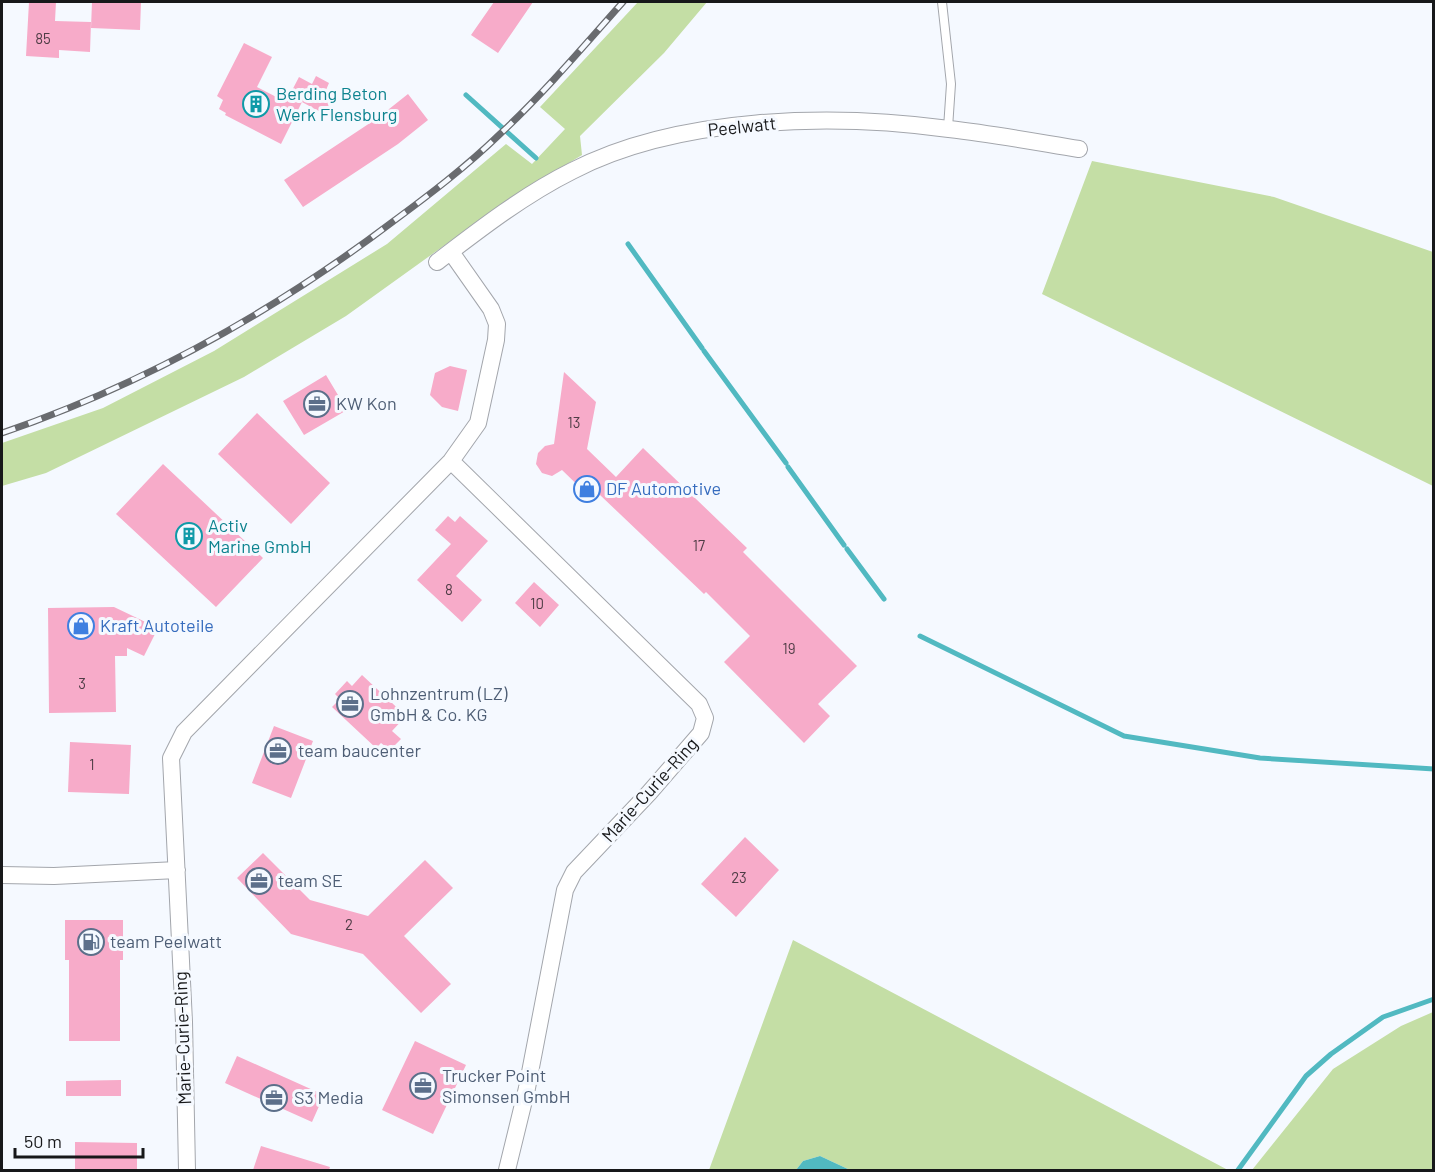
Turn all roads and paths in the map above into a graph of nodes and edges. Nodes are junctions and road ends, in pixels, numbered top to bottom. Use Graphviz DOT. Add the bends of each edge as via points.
graph roads {
  1 [pos="942,2"];
  2 [pos="948,129"];
  3 [pos="1079,149"];
  4 [pos="451,252"];
  5 [pos="437,262"];
  6 [pos="451,461"];
  7 [pos="177,870"];
  8 [pos="2,875"];
  9 [pos="187,1170"];
  10 [pos="507,1170"];
  1 -- 2 [label="lane" via="951,84"];
  2 -- 3 [label="street, Peelwatt"];
  2 -- 4 [label="street, Peelwatt" via="858,121 801,121 660,137 573,170 531,194"];
  4 -- 5 [label="street, Peelwatt"];
  4 -- 6 [label="street, Marie-Curie-Ring" via="491,309 497,324 478,423"];
  6 -- 7 [label="street, Marie-Curie-Ring" via="184,732 171,758"];
  6 -- 10 [label="street, Marie-Curie-Ring" via="699,704 705,718 701,733 574,872 565,890"];
  7 -- 8 [label="street"];
  7 -- 9 [label="street, Marie-Curie-Ring"];
}
